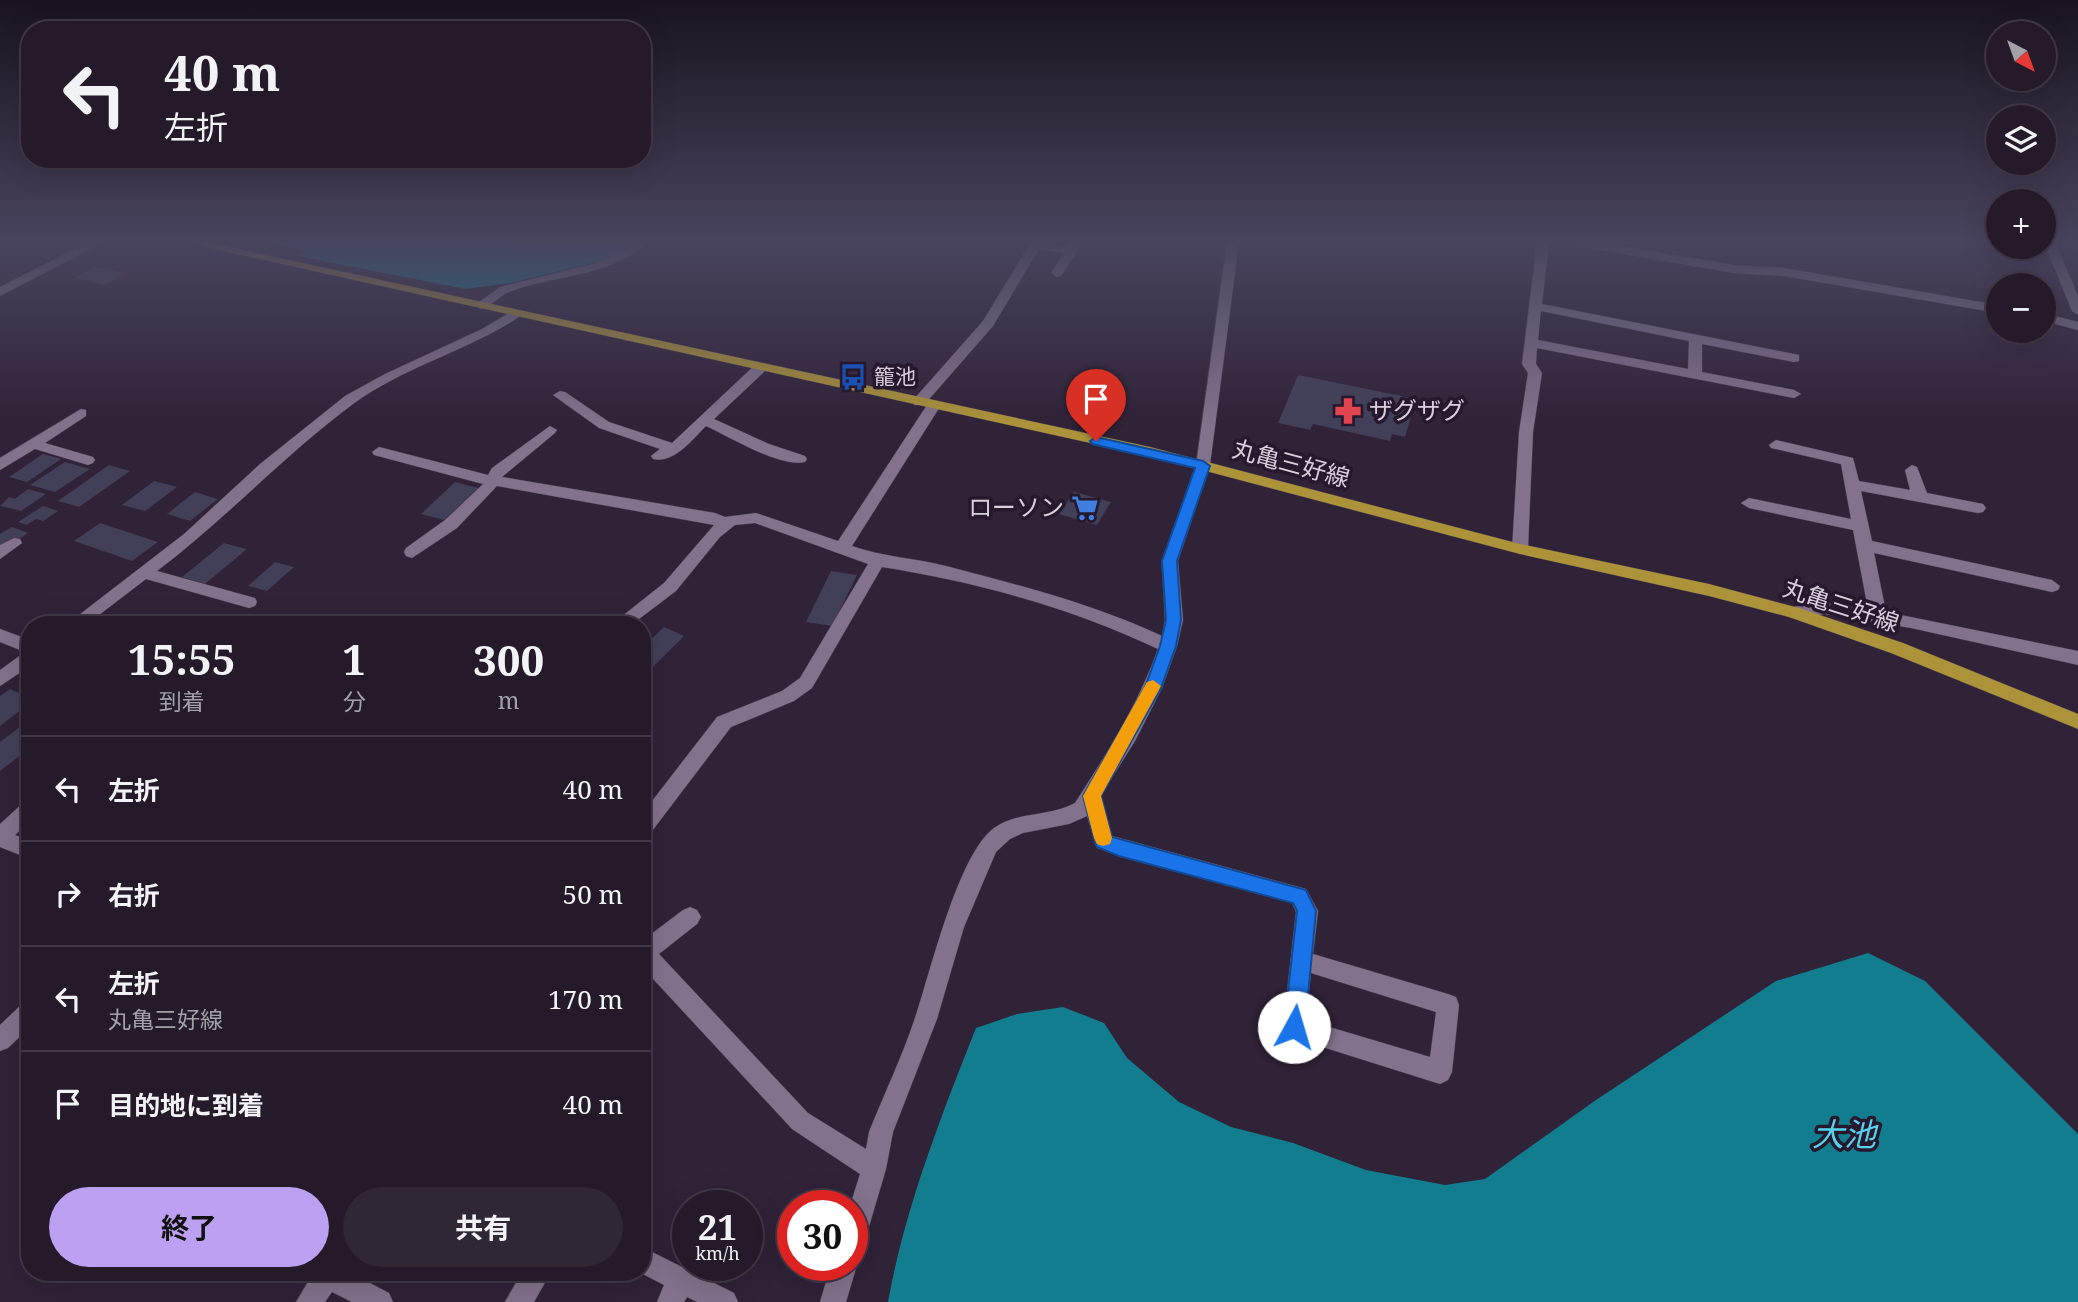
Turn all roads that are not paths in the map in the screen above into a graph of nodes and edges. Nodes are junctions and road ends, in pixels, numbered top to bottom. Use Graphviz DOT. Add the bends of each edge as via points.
graph roads {
  1 [pos="471,303"];
  2 [pos="484,303"];
  3 [pos="1000,303"];
  4 [pos="1225,303"];
  5 [pos="1535,303"];
  6 [pos="1962,303"];
  7 [pos="481,305"];
  8 [pos="1535,306"];
  9 [pos="1986,307"];
  10 [pos="514,314"];
  11 [pos="2056,320"];
  12 [pos="2078,326"];
  13 [pos="1696,340"];
  14 [pos="1531,343"];
  15 [pos="1794,358"];
  16 [pos="761,367"];
  17 [pos="1695,375"];
  18 [pos="1794,394"];
  19 [pos="561,395"];
  20 [pos="927,404"];
  21 [pos="585,412"];
  22 [pos="81,413"];
  23 [pos="570,420"];
  24 [pos="704,420"];
  25 [pos="550,430"];
  26 [pos="33,444"];
  27 [pos="1776,445"];
  28 [pos="674,449"];
  29 [pos="379,452"];
  30 [pos="659,456"];
  31 [pos="800,458"];
  32 [pos="88,460"];
  33 [pos="0,465"];
  34 [pos="1203,466"];
  35 [pos="1912,470"];
  36 [pos="493,480"];
  37 [pos="1851,484"];
  38 [pos="1920,498"];
  39 [pos="1749,503"];
  40 [pos="1978,508"];
  41 [pos="725,524"];
  42 [pos="1859,526"];
  43 [pos="442,530"];
  44 [pos="457,538"];
  45 [pos="1863,545"];
  46 [pos="842,548"];
  47 [pos="1520,550"];
  48 [pos="412,552"];
  49 [pos="878,561"];
  50 [pos="145,573"];
  51 [pos="2052,586"];
  52 [pos="249,602"];
  53 [pos="1793,612"];
  54 [pos="86,616"];
  55 [pos="631,616"];
  56 [pos="1878,616"];
  57 [pos="0,635"];
  58 [pos="21,643"];
  59 [pos="1168,646"];
  60 [pos="2078,658"];
  61 [pos="21,664"];
  62 [pos="0,679"];
  63 [pos="2078,722"];
  64 [pos="1092,796"];
  65 [pos="651,817"];
  66 [pos="21,818"];
  67 [pos="0,837"];
  68 [pos="21,846"];
  69 [pos="690,917"];
  70 [pos="651,946"];
  71 [pos="1301,960"];
  72 [pos="651,961"];
  73 [pos="21,1020"];
  74 [pos="0,1040"];
  75 [pos="874,1169"];
  76 [pos="867,1190"];
  77 [pos="651,1268"];
  78 [pos="323,1281"];
  79 [pos="341,1281"];
  80 [pos="532,1281"];
  81 [pos="839,1281"];
  82 [pos="675,1291"];
  83 [pos="309,1302"];
  84 [pos="380,1302"];
  85 [pos="518,1302"];
  86 [pos="725,1302"];
  87 [pos="833,1302"];
  1 -- 7 [label="main road, 丸亀三好線"];
  2 -- 7 [label="street"];
  3 -- 20 [label="street"];
  4 -- 34 [label="street"];
  5 -- 8 [label="street"];
  6 -- 9 [label="street"];
  7 -- 10 [label="main road, 丸亀三好線"];
  8 -- 13 [label="street"];
  8 -- 14 [label="street"];
  10 -- 16 [label="main road, 丸亀三好線"];
  10 -- 50 [label="street" via="487,332 350,399"];
  11 -- 12 [label="street"];
  13 -- 15 [label="street"];
  13 -- 17 [label="street"];
  14 -- 17 [label="street"];
  14 -- 47 [label="street" via="1529,364 1535,373 1526,432"];
  16 -- 20 [label="main road, 丸亀三好線"];
  16 -- 24 [label="street"];
  17 -- 18 [label="street"];
  19 -- 21 [label="street"];
  20 -- 34 [label="main road, 丸亀三好線"];
  20 -- 46 [label="street"];
  21 -- 23 [label="street"];
  21 -- 28 [label="street" via="604,425"];
  22 -- 26 [label="street"];
  24 -- 28 [label="street"];
  24 -- 31 [label="street" via="778,455"];
  25 -- 36 [label="street"];
  26 -- 32 [label="street"];
  26 -- 33 [label="street"];
  27 -- 37 [label="street" via="1848,461"];
  28 -- 30 [label="street"];
  29 -- 36 [label="street" via="393,462"];
  34 -- 47 [label="main road, 丸亀三好線"];
  34 -- 59 [label="street" via="1170,561 1174,620"];
  35 -- 38 [label="street"];
  36 -- 41 [label="street"];
  36 -- 43 [label="street"];
  37 -- 38 [label="street"];
  37 -- 42 [label="street"];
  38 -- 40 [label="street"];
  39 -- 42 [label="street"];
  41 -- 46 [label="street" via="756,518"];
  41 -- 55 [label="street" via="670,587"];
  42 -- 45 [label="street"];
  43 -- 44 [label="street"];
  43 -- 48 [label="street"];
  45 -- 51 [label="street" via="1979,576"];
  45 -- 56 [label="street"];
  46 -- 49 [label="street"];
  47 -- 53 [label="main road, 丸亀三好線"];
  49 -- 59 [label="street" via="943,571 1095,614"];
  49 -- 65 [label="street" via="806,683 788,696 724,722"];
  50 -- 52 [label="street"];
  50 -- 54 [label="street"];
  53 -- 56 [label="street" via="1825,608"];
  53 -- 63 [label="main road, 丸亀三好線" via="1897,648"];
  56 -- 60 [label="street"];
  57 -- 58 [label="street"];
  59 -- 64 [label="street" via="1153,688"];
  61 -- 62 [label="street"];
  64 -- 71 [label="street" via="1104,842 1299,896 1307,911"];
  64 -- 75 [label="street" via="1069,816 1020,825 988,846 953,927 926,1019 881,1132"];
  66 -- 67 [label="street"];
  67 -- 68 [label="street"];
  69 -- 70 [label="street"];
  71 -- 71 [label="street" via="1294,1027 1440,1072 1448,1004"];
  72 -- 75 [label="street" via="800,1121"];
  73 -- 74 [label="street"];
  75 -- 76 [label="street"];
  77 -- 82 [label="street"];
  78 -- 83 [label="street"];
  79 -- 84 [label="street"];
  80 -- 85 [label="street"];
  81 -- 87 [label="street"];
  82 -- 86 [label="street"];
}
